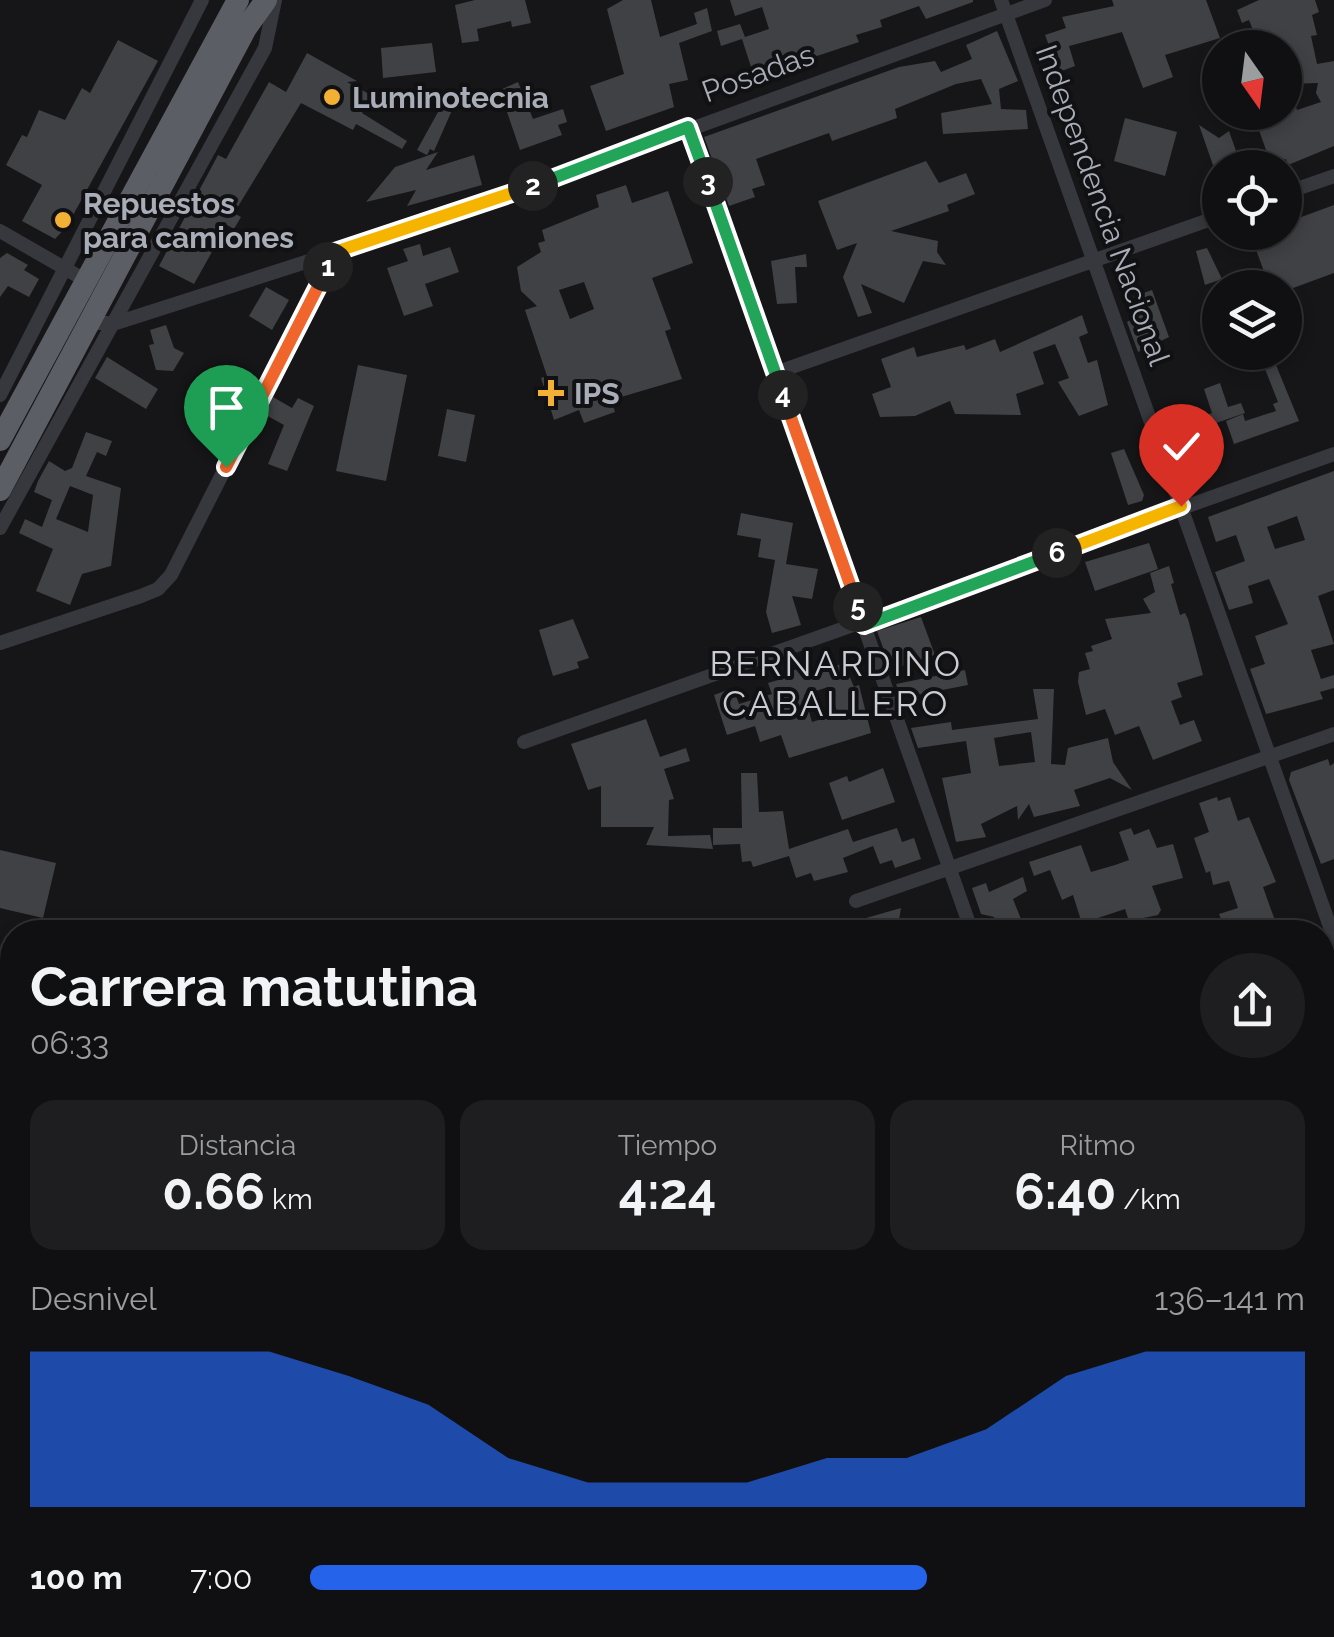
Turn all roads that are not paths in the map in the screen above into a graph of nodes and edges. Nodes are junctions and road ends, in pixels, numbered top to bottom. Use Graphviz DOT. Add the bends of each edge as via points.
graph roads {
  1 [pos="202,0"];
  2 [pos="238,0"];
  3 [pos="266,0"];
  4 [pos="275,0"];
  5 [pos="1046,0"];
  6 [pos="1003,7"];
  7 [pos="688,127"];
  8 [pos="1334,176"];
  9 [pos="1302,187"];
  10 [pos="1202,222"];
  11 [pos="0,231"];
  12 [pos="335,252"];
  13 [pos="1093,259"];
  14 [pos="64,268"];
  15 [pos="85,280"];
  16 [pos="90,323"];
  17 [pos="116,323"];
  18 [pos="775,374"];
  19 [pos="5,407"];
  20 [pos="46,425"];
  21 [pos="0,440"];
  22 [pos="1334,454"];
  23 [pos="0,490"];
  24 [pos="1181,506"];
  25 [pos="0,528"];
  26 [pos="864,625"];
  27 [pos="0,643"];
  28 [pos="1334,734"];
  29 [pos="524,742"];
  30 [pos="1270,756"];
  31 [pos="950,868"];
  32 [pos="856,901"];
  33 [pos="968,920"];
  34 [pos="1328,920"];
  1 -- 14 [label="street"];
  2 -- 15 [label="highway"];
  3 -- 16 [label="highway"];
  4 -- 17 [label="street" via="265,48"];
  5 -- 6 [label="street, Posadas"];
  6 -- 7 [label="street, Posadas"];
  6 -- 13 [label="street, Independencia Nacional"];
  7 -- 12 [label="street, Posadas"];
  7 -- 18 [label="street"];
  8 -- 9 [label="street"];
  10 -- 13 [label="street"];
  11 -- 14 [label="street"];
  12 -- 17 [label="street, Posadas"];
  12 -- 27 [label="street" via="171,575 141,596"];
  13 -- 18 [label="street"];
  13 -- 24 [label="street, Independencia Nacional"];
  14 -- 15 [label="street"];
  14 -- 19 [label="street"];
  15 -- 19 [label="highway"];
  16 -- 17 [label="street, Posadas"];
  16 -- 20 [label="highway"];
  17 -- 20 [label="street"];
  18 -- 26 [label="street"];
  19 -- 21 [label="highway"];
  20 -- 23 [label="highway"];
  20 -- 25 [label="street"];
  22 -- 24 [label="street"];
  24 -- 26 [label="street"];
  24 -- 30 [label="street, Independencia Nacional"];
  26 -- 29 [label="street"];
  26 -- 31 [label="street"];
  28 -- 30 [label="street"];
  30 -- 31 [label="street"];
  30 -- 34 [label="street, Independencia Nacional"];
  31 -- 32 [label="street"];
  31 -- 33 [label="street"];
}
